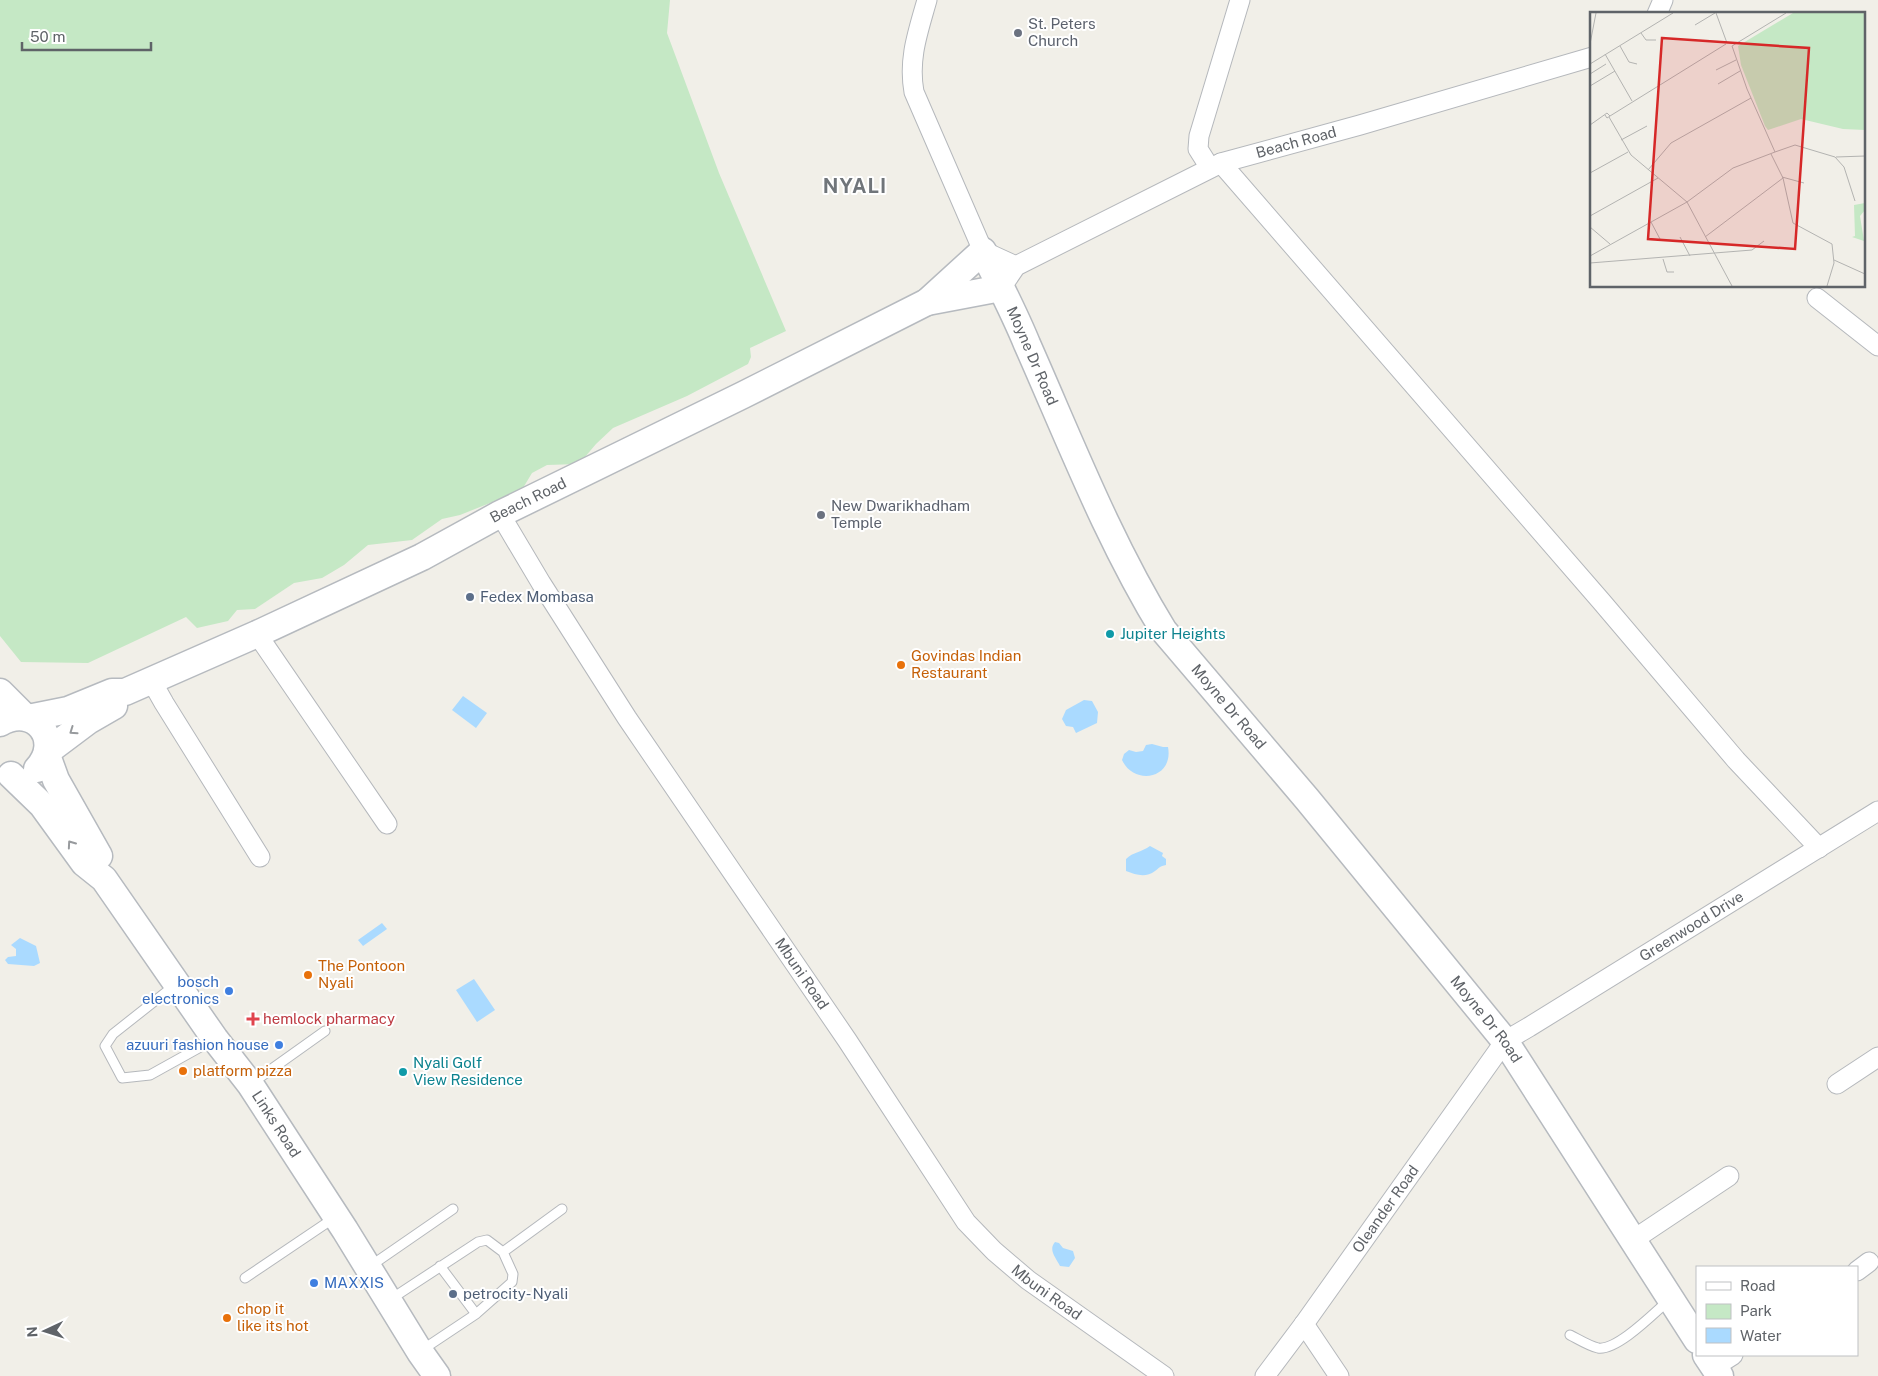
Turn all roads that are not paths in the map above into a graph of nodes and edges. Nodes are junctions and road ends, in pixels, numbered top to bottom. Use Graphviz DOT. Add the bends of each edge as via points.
graph roads {
  1 [pos="927,0"];
  2 [pos="1240,0"];
  3 [pos="1663,0"];
  4 [pos="1658,12"];
  5 [pos="1590,58"];
  6 [pos="1215,165"];
  7 [pos="983,251"];
  8 [pos="1016,266"];
  9 [pos="1001,288"];
  10 [pos="964,295"];
  11 [pos="1817,298"];
  12 [pos="927,302"];
  13 [pos="1017,322"];
  14 [pos="1878,346"];
  15 [pos="500,514"];
  16 [pos="257,634"];
  17 [pos="151,680"];
  18 [pos="0,692"];
  19 [pos="125,692"];
  20 [pos="18,719"];
  21 [pos="47,753"];
  22 [pos="4,772"];
  23 [pos="1878,811"];
  24 [pos="387,824"];
  25 [pos="1818,848"];
  26 [pos="260,857"];
  27 [pos="104,880"];
  28 [pos="177,984"];
  29 [pos="325,1031"];
  30 [pos="215,1039"];
  31 [pos="1505,1040"];
  32 [pos="1878,1057"];
  33 [pos="250,1084"];
  34 [pos="1837,1084"];
  35 [pos="1729,1176"];
  36 [pos="453,1209"];
  37 [pos="562,1209"];
  38 [pos="336,1216"];
  39 [pos="1633,1240"];
  40 [pos="504,1252"];
  41 [pos="440,1266"];
  42 [pos="368,1267"];
  43 [pos="244,1278"];
  44 [pos="1670,1299"];
  45 [pos="389,1301"];
  46 [pos="476,1314"];
  47 [pos="1304,1324"];
  48 [pos="1570,1335"];
  49 [pos="1696,1338"];
  50 [pos="420,1352"];
  51 [pos="437,1376"];
  52 [pos="1164,1376"];
  53 [pos="1265,1376"];
  54 [pos="1339,1376"];
  1 -- 7 [label="street, Moyne Dr Road" via="914,48 911,74 914,92"];
  2 -- 6 [label="street" via="1199,136 1198,148"];
  3 -- 4 [label="street"];
  5 -- 6 [label="street, Beach Road"];
  6 -- 8 [label="street, Beach Road"];
  6 -- 25 [label="street" via="1595,593 1736,760"];
  7 -- 8 [label="street"];
  7 -- 9 [label="main road, Moyne Dr Road"];
  7 -- 12 [label="main road, Beach Road"];
  8 -- 9 [label="street, Beach Road"];
  9 -- 10 [label="main road, Beach Road"];
  9 -- 13 [label="main road, Moyne Dr Road"];
  10 -- 12 [label="main road, Beach Road"];
  10 -- 13 [label="main road" via="982,301"];
  11 -- 14 [label="street"];
  12 -- 15 [label="main road, Beach Road"];
  13 -- 31 [label="main road, Moyne Dr Road" via="1081,472 1164,631"];
  15 -- 16 [label="main road, Beach Road" via="422,556"];
  15 -- 52 [label="street, Mbuni Road" via="626,718 847,1040 966,1222 1028,1280"];
  16 -- 17 [label="main road, Beach Road"];
  16 -- 24 [label="street"];
  17 -- 19 [label="main road, Beach Road"];
  17 -- 26 [label="street"];
  18 -- 20 [label="main road"];
  19 -- 20 [label="main road" via="112,692 68,710"];
  19 -- 21 [label="main road, one-way" via="115,706 88,721"];
  20 -- 21 [label="main road" via="37,723 44,731 48,741"];
  21 -- 22 [label="main road" via="43,763 29,774"];
  21 -- 27 [label="main road" via="56,780 98,854"];
  27 -- 22 [label="main road, one-way" via="84,863 42,805"];
  23 -- 25 [label="street, Greenwood Drive"];
  25 -- 31 [label="street, Greenwood Drive"];
  27 -- 28 [label="main road, Links Road"];
  28 -- 30 [label="main road, Links Road"];
  28 -- 30 [label="lane" via="114,1034 105,1046 122,1078 150,1075"];
  29 -- 33 [label="lane"];
  30 -- 33 [label="main road, Links Road"];
  31 -- 39 [label="main road, Moyne Dr Road"];
  31 -- 47 [label="street, Oleander Road"];
  32 -- 34 [label="street"];
  33 -- 38 [label="main road, Links Road"];
  35 -- 39 [label="street"];
  36 -- 42 [label="lane"];
  37 -- 40 [label="lane"];
  38 -- 42 [label="main road, Links Road"];
  38 -- 43 [label="lane"];
  39 -- 44 [label="main road, Moyne Dr Road"];
  40 -- 41 [label="lane" via="487,1240 478,1242"];
  40 -- 46 [label="lane" via="513,1274 512,1282"];
  41 -- 45 [label="lane"];
  41 -- 46 [label="lane"];
  42 -- 45 [label="main road, Links Road"];
  44 -- 48 [label="lane" via="1619,1342 1607,1348 1598,1348"];
  44 -- 49 [label="main road, Moyne Dr Road"];
  45 -- 50 [label="main road, Links Road"];
  46 -- 50 [label="lane"];
  47 -- 53 [label="street, Oleander Road"];
  47 -- 54 [label="street"];
  50 -- 51 [label="main road, Links Road"];
}
